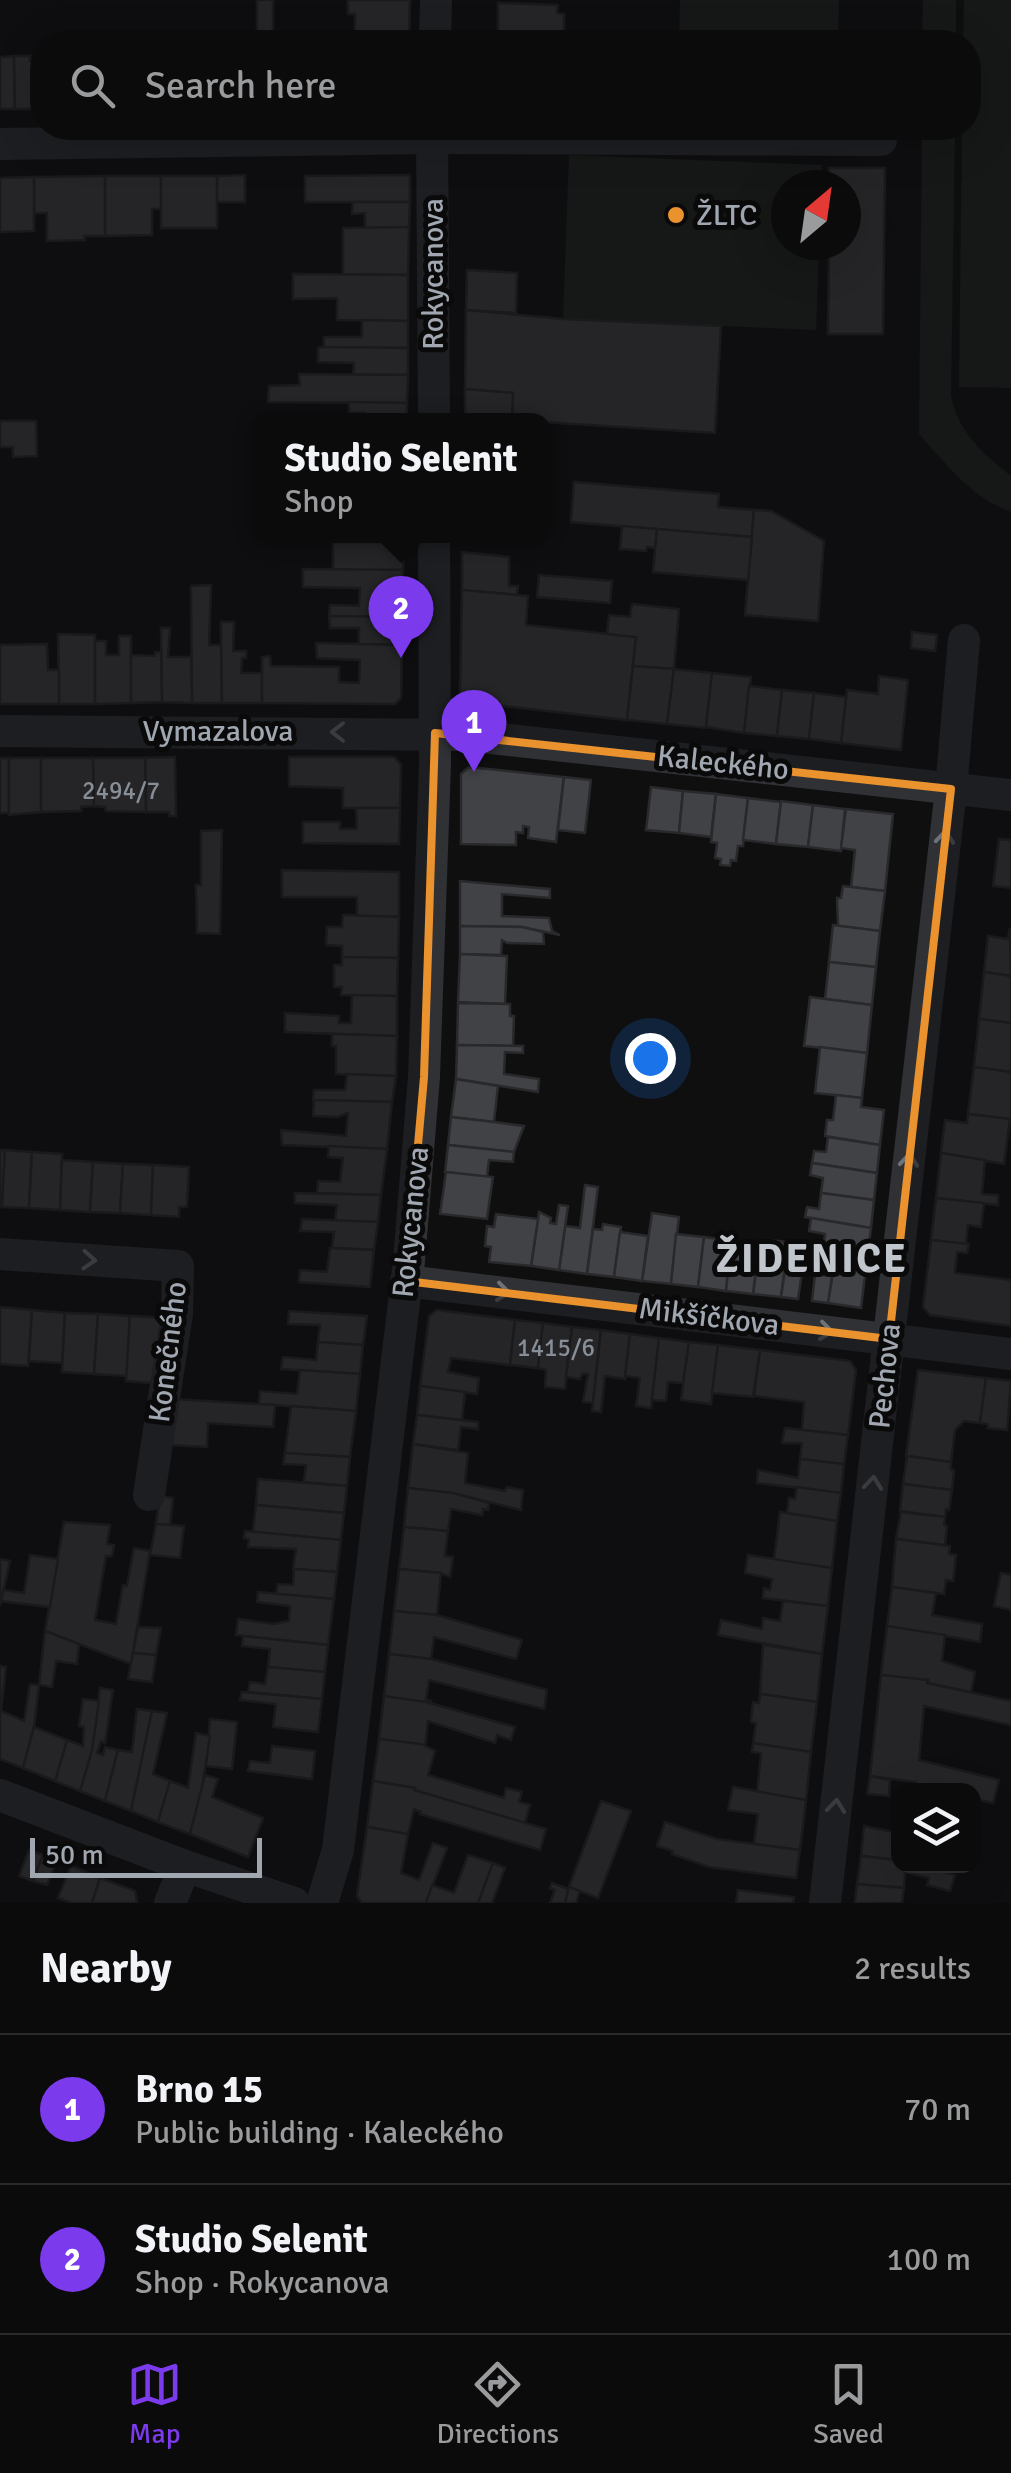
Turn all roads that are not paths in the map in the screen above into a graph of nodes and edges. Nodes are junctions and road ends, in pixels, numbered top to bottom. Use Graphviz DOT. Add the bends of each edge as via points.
graph roads {
  1 [pos="436,0"];
  2 [pos="435,30"];
  3 [pos="144,140"];
  4 [pos="432,140"];
  5 [pos="0,144"];
  6 [pos="434,413"];
  7 [pos="434,543"];
  8 [pos="964,640"];
  9 [pos="0,731"];
  10 [pos="435,733"];
  11 [pos="951,788"];
  12 [pos="1011,795"];
  13 [pos="0,1254"];
  14 [pos="406,1281"];
  15 [pos="889,1338"];
  16 [pos="1011,1354"];
  17 [pos="149,1495"];
  18 [pos="0,1795"];
  19 [pos="186,1866"];
  20 [pos="170,1903"];
  21 [pos="294,1903"];
  22 [pos="322,1903"];
  23 [pos="825,1903"];
  1 -- 2 [label="street"];
  3 -- 5 [label="street"];
  4 -- 6 [label="street, Rokycanova"];
  7 -- 10 [label="street, Rokycanova"];
  8 -- 11 [label="street, Pechova"];
  10 -- 9 [label="street, Vymazalova, one-way"];
  10 -- 11 [label="street, Kaleckého"];
  10 -- 14 [label="street, Rokycanova" via="424,1077"];
  11 -- 12 [label="street, Kaleckého"];
  15 -- 11 [label="street, Pechova, one-way"];
  13 -- 17 [label="street, Konečného, one-way" via="178,1266"];
  14 -- 15 [label="street, Mikšíčkova, one-way"];
  14 -- 22 [label="street, Rokycanova" via="338,1850"];
  15 -- 16 [label="street, Mikšíčkova"];
  23 -- 15 [label="street, Pechova, one-way"];
  18 -- 19 [label="street"];
  19 -- 20 [label="street"];
  19 -- 21 [label="street"];
}
